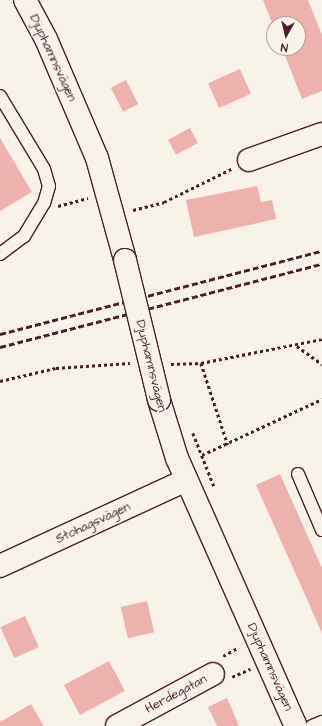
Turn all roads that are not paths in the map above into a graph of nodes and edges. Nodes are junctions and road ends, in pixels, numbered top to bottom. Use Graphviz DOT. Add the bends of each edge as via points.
graph roads {
  1 [pos="25,0"];
  2 [pos="0,96"];
  3 [pos="322,134"];
  4 [pos="249,160"];
  5 [pos="0,254"];
  6 [pos="298,474"];
  7 [pos="186,480"];
  8 [pos="322,530"];
  9 [pos="0,566"];
  10 [pos="214,674"];
  11 [pos="322,722"];
  12 [pos="117,726"];
  13 [pos="296,726"];
  14 [pos="312,726"];
  1 -- 7 [label="street, Djuphamnsvägen, bridge" via="46,39 97,158 159,400"];
  2 -- 5 [label="lane" via="44,169 49,186 44,203 24,236"];
  3 -- 4 [label="street"];
  6 -- 8 [label="lane"];
  7 -- 9 [label="street, Stohagsvägen"];
  7 -- 13 [label="street, Djuphamnsvägen"];
  10 -- 12 [label="street, Herdegatan"];
  11 -- 14 [label="lane"];
}
